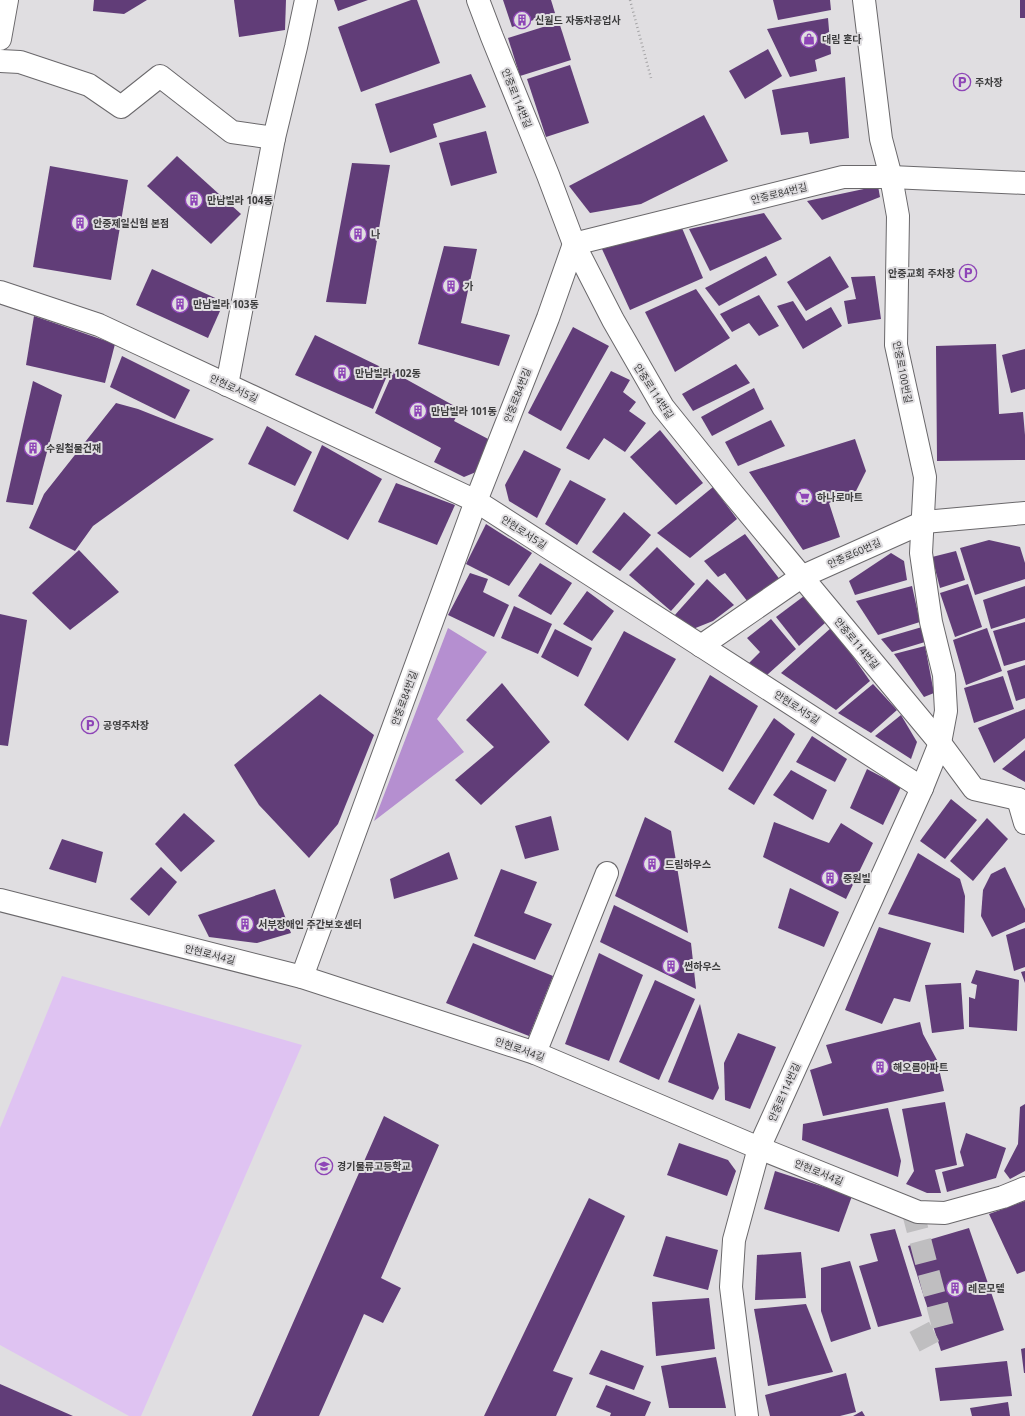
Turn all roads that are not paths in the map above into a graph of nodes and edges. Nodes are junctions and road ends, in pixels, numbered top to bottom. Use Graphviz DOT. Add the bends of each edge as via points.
graph roads {
  1 [pos="8,0"];
  2 [pos="306,0"];
  3 [pos="478,0"];
  4 [pos="864,0"];
  5 [pos="0,39"];
  6 [pos="0,61"];
  7 [pos="274,138"];
  8 [pos="892,177"];
  9 [pos="1025,183"];
  10 [pos="574,244"];
  11 [pos="0,292"];
  12 [pos="227,385"];
  13 [pos="476,501"];
  14 [pos="1025,513"];
  15 [pos="924,522"];
  16 [pos="801,577"];
  17 [pos="702,646"];
  18 [pos="940,743"];
  19 [pos="922,788"];
  20 [pos="1021,801"];
  21 [pos="1025,823"];
  22 [pos="607,873"];
  23 [pos="0,900"];
  24 [pos="302,977"];
  25 [pos="535,1053"];
  26 [pos="759,1148"];
  27 [pos="1025,1188"];
  28 [pos="747,1416"];
  1 -- 5 [label="street"];
  2 -- 7 [label="street"];
  3 -- 10 [label="street, 안중로114번길"];
  4 -- 8 [label="street, 안중로100번길" via="881,139"];
  6 -- 7 [label="street" via="20,62 89,85 121,107 160,76 232,132"];
  7 -- 12 [label="street"];
  8 -- 9 [label="street, 안중로84번길"];
  8 -- 10 [label="street, 안중로84번길" via="843,177"];
  8 -- 15 [label="street, 안중로100번길" via="898,216 896,345 925,477"];
  10 -- 13 [label="street, 안중로84번길" via="548,318"];
  10 -- 16 [label="street, 안중로114번길" via="613,320 663,407"];
  11 -- 12 [label="street, 안현로서5길" via="99,325"];
  12 -- 13 [label="street, 안현로서5길"];
  13 -- 17 [label="street, 안현로서5길"];
  13 -- 24 [label="street, 안중로84번길"];
  14 -- 15 [label="street, 안중로60번길"];
  15 -- 16 [label="street, 안중로60번길"];
  15 -- 18 [label="street, 안중로100번길" via="921,553 944,675 946,711"];
  16 -- 17 [label="street, 안중로60번길"];
  16 -- 18 [label="street, 안중로114번길"];
  17 -- 19 [label="street, 안현로서5길"];
  18 -- 19 [label="street, 안중로114번길"];
  18 -- 20 [label="street, 안중로114번길" via="974,789"];
  19 -- 26 [label="street, 안중로114번길"];
  20 -- 21 [label="street"];
  22 -- 25 [label="street"];
  23 -- 24 [label="street, 안현로서4길"];
  24 -- 25 [label="street, 안현로서4길"];
  25 -- 26 [label="street, 안현로서4길"];
  26 -- 27 [label="street, 안현로서4길" via="918,1212 945,1213 1003,1197"];
  26 -- 28 [label="street, 안중로114번길" via="734,1240 731,1287"];
}
